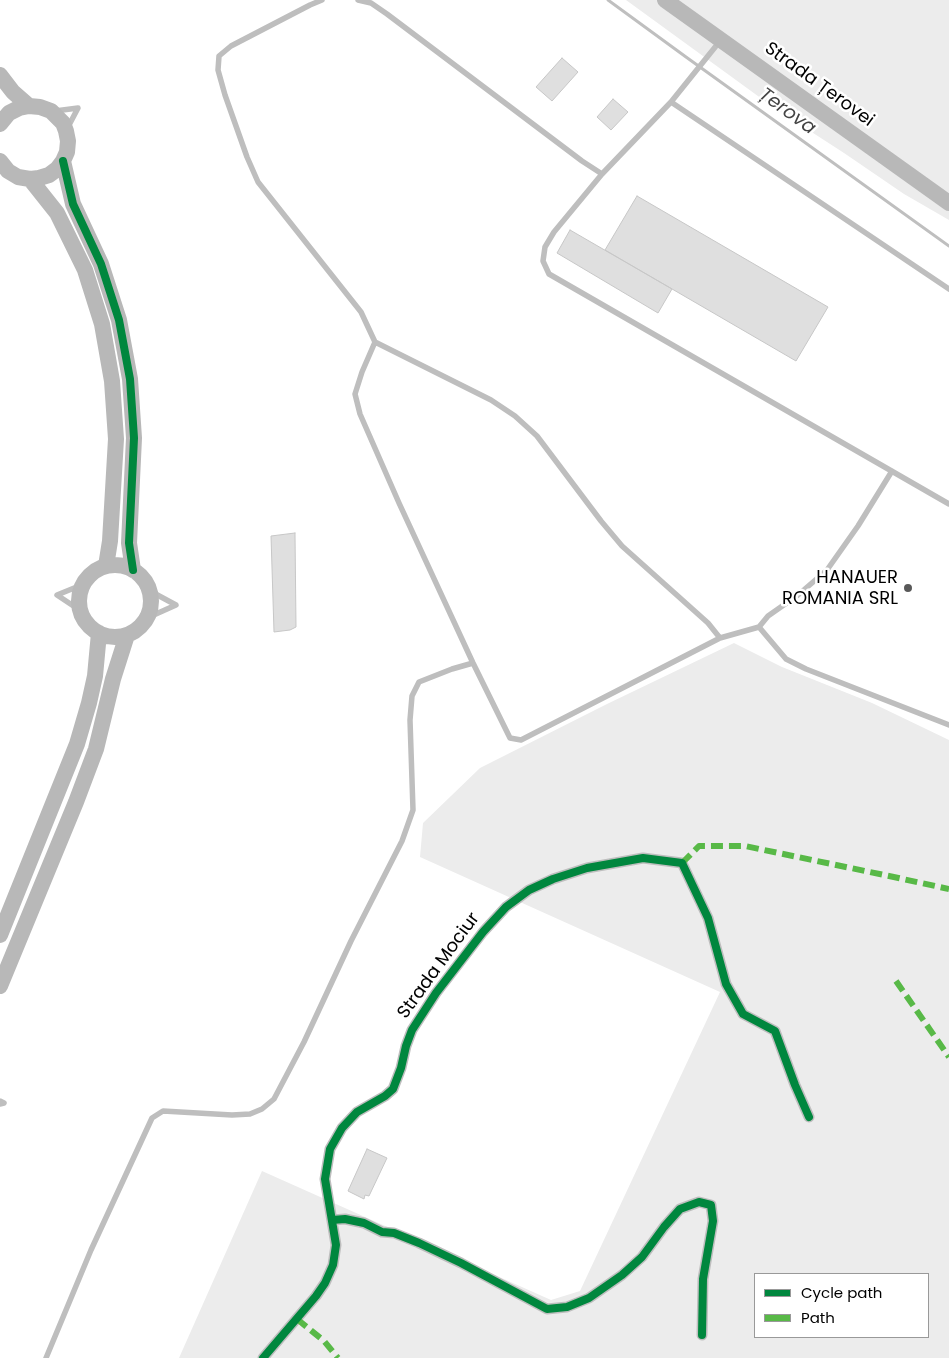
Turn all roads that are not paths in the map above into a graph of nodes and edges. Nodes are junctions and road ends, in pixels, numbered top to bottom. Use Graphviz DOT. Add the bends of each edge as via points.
graph roads {
  1 [pos="322,0"];
  2 [pos="358,0"];
  3 [pos="665,0"];
  4 [pos="721,40"];
  5 [pos="0,75"];
  6 [pos="671,102"];
  7 [pos="29,106"];
  8 [pos="51,111"];
  9 [pos="0,124"];
  10 [pos="66,131"];
  11 [pos="63,161"];
  12 [pos="3,169"];
  13 [pos="602,174"];
  14 [pos="30,179"];
  15 [pos="949,203"];
  16 [pos="949,289"];
  17 [pos="375,342"];
  18 [pos="892,471"];
  19 [pos="949,504"];
  20 [pos="106,566"];
  21 [pos="133,570"];
  22 [pos="84,584"];
  23 [pos="150,591"];
  24 [pos="81,611"];
  25 [pos="147,618"];
  26 [pos="759,627"];
  27 [pos="99,633"];
  28 [pos="127,635"];
  29 [pos="720,638"];
  30 [pos="473,663"];
  31 [pos="949,725"];
  32 [pos="0,935"];
  33 [pos="0,986"];
  34 [pos="809,1117"];
  35 [pos="332,1220"];
  36 [pos="702,1335"];
  37 [pos="46,1358"];
  38 [pos="263,1358"];
  1 -- 17 [label="lane" via="231,46 219,56 218,70 258,182 361,312"];
  2 -- 13 [label="lane" via="371,3 387,14"];
  3 -- 4 [label="street, Strada Țerovei"];
  4 -- 6 [label="lane"];
  4 -- 15 [label="street, Strada Țerovei"];
  5 -- 7 [label="street"];
  6 -- 13 [label="lane"];
  6 -- 16 [label="lane"];
  7 -- 8 [label="street"];
  7 -- 9 [label="street" via="10,113"];
  8 -- 10 [label="street"];
  8 -- 10 [label="lane" via="78,108"];
  10 -- 11 [label="street" via="67,152"];
  11 -- 14 [label="street" via="49,174"];
  11 -- 21 [label="street" via="73,204 101,264 119,320 130,379 134,511 129,543"];
  12 -- 14 [label="street"];
  13 -- 18 [label="lane" via="545,246 543,261 549,274"];
  14 -- 20 [label="street" via="57,212 84,270 102,324 112,381 116,438"];
  17 -- 29 [label="lane" via="491,400 515,416 537,436 622,546 708,623"];
  17 -- 30 [label="lane" via="355,394 360,414"];
  18 -- 19 [label="lane"];
  18 -- 26 [label="lane" via="827,570 768,616"];
  20 -- 21 [label="street" via="125,566"];
  20 -- 22 [label="street" via="97,570"];
  21 -- 23 [label="street"];
  22 -- 24 [label="street" via="80,593"];
  22 -- 24 [label="lane" via="57,595"];
  23 -- 25 [label="street" via="152,600"];
  23 -- 25 [label="lane" via="176,605"];
  24 -- 27 [label="street" via="91,628"];
  25 -- 28 [label="street"];
  26 -- 29 [label="lane"];
  26 -- 31 [label="lane" via="786,659"];
  27 -- 28 [label="street" via="118,637"];
  27 -- 32 [label="street" via="95,676 77,744"];
  28 -- 33 [label="street" via="96,749"];
  29 -- 30 [label="lane" via="521,740 510,738"];
  30 -- 37 [label="lane" via="419,682 412,696 413,810 398,848 274,1099 250,1114 232,1116 163,1111 152,1118"];
  34 -- 35 [label="street, Strada Mociur" via="775,1032 743,1014 726,984 708,918 682,863 643,858 587,868 529,890 506,907 436,993 412,1030 392,1089 357,1112 342,1128 330,1149 325,1179"];
  35 -- 36 [label="street" via="364,1223 419,1243 547,1309 567,1307 589,1298 622,1275 642,1257 680,1209 699,1202 711,1205 713,1221 703,1280"];
  35 -- 38 [label="street, Strada Mociur" via="336,1245 333,1265 325,1283"];
}
